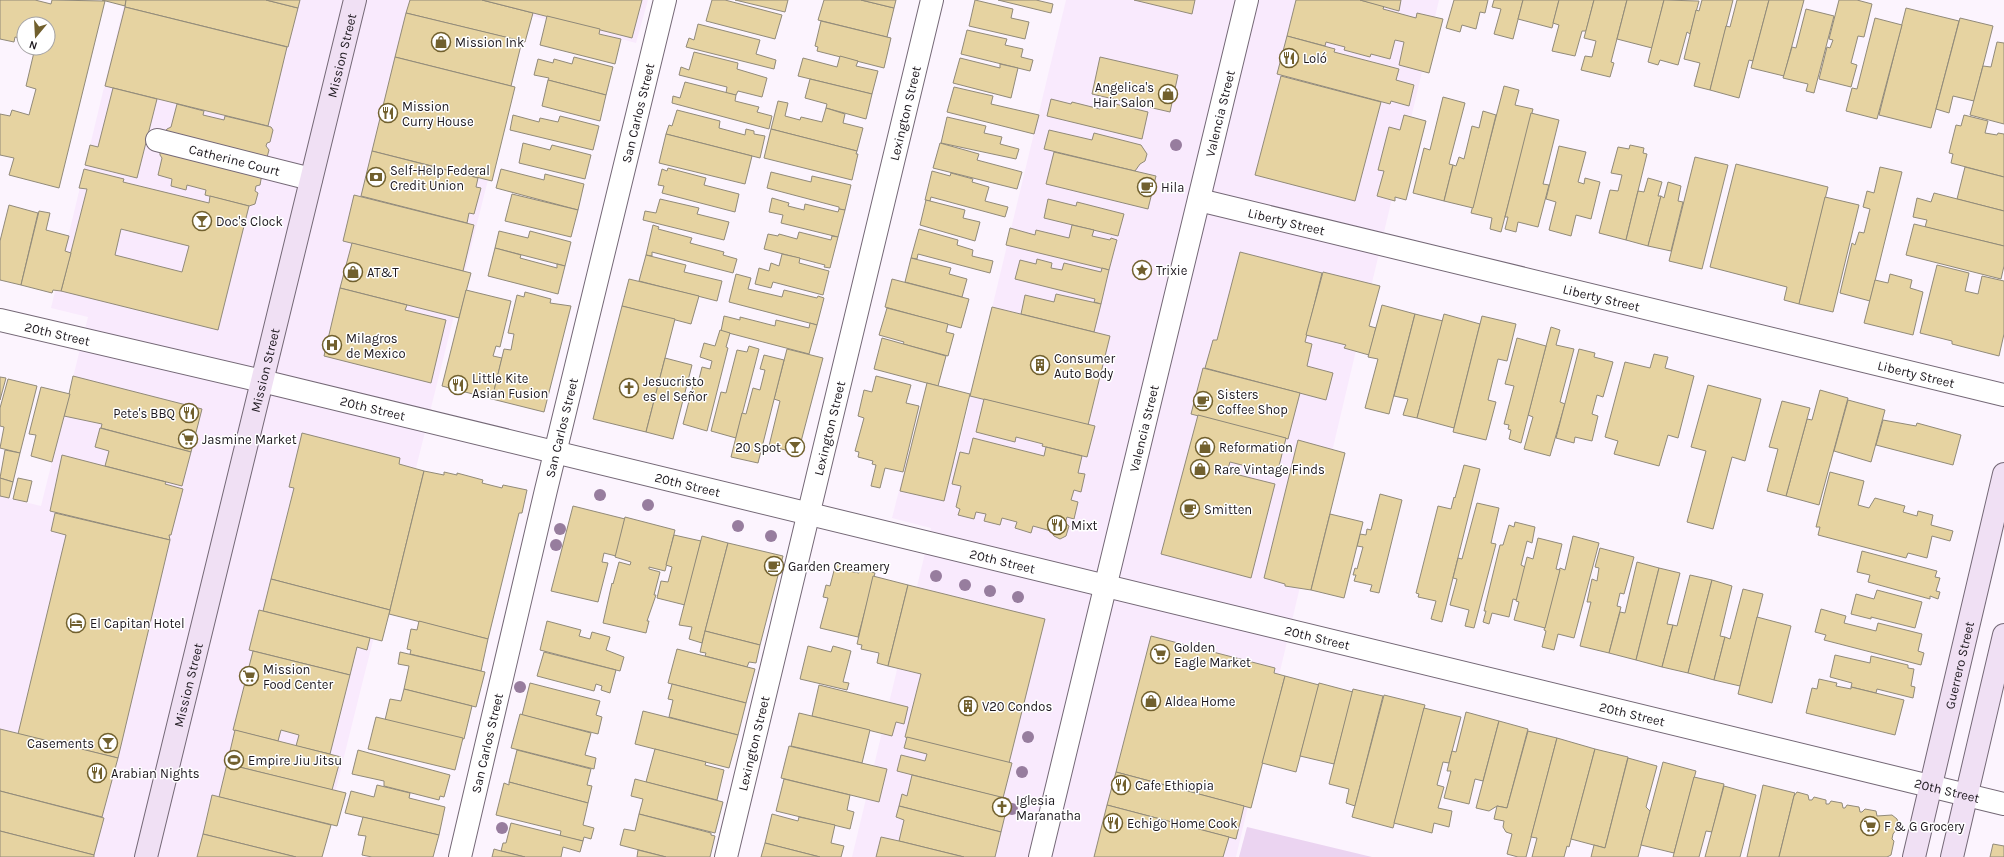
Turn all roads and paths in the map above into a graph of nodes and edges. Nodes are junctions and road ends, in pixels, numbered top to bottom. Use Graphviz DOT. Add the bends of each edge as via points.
graph roads {
  1 [pos="354,0"];
  2 [pos="665,0"];
  3 [pos="932,0"];
  4 [pos="1247,0"];
  5 [pos="157,140"];
  6 [pos="311,179"];
  7 [pos="1199,200"];
  8 [pos="0,320"];
  9 [pos="262,381"];
  10 [pos="2004,395"];
  11 [pos="555,453"];
  12 [pos="2004,474"];
  13 [pos="809,515"];
  14 [pos="1106,586"];
  15 [pos="2004,635"];
  16 [pos="1931,787"];
  17 [pos="1967,795"];
  18 [pos="2004,804"];
  19 [pos="146,857"];
  20 [pos="460,857"];
  21 [pos="726,857"];
  22 [pos="1040,857"];
  23 [pos="1914,857"];
  24 [pos="1952,857"];
  1 -- 6 [label="main road, Mission Street"];
  2 -- 11 [label="street, San Carlos Street"];
  3 -- 13 [label="street, Lexington Street"];
  4 -- 7 [label="street, Valencia Street"];
  5 -- 6 [label="street, Catherine Court"];
  6 -- 9 [label="main road, Mission Street"];
  7 -- 10 [label="street, Liberty Street"];
  7 -- 14 [label="street, Valencia Street"];
  8 -- 9 [label="street, 20th Street"];
  9 -- 11 [label="street, 20th Street"];
  9 -- 19 [label="main road, Mission Street"];
  11 -- 13 [label="street, 20th Street"];
  11 -- 20 [label="street, San Carlos Street"];
  12 -- 16 [label="main road, Guerrero Street"];
  13 -- 14 [label="street, 20th Street"];
  13 -- 21 [label="street, Lexington Street"];
  14 -- 16 [label="street, 20th Street"];
  14 -- 22 [label="street, Valencia Street"];
  15 -- 17 [label="main road"];
  16 -- 17 [label="street, 20th Street"];
  16 -- 23 [label="main road, Guerrero Street"];
  17 -- 18 [label="street, 20th Street"];
  17 -- 24 [label="main road"];
}
